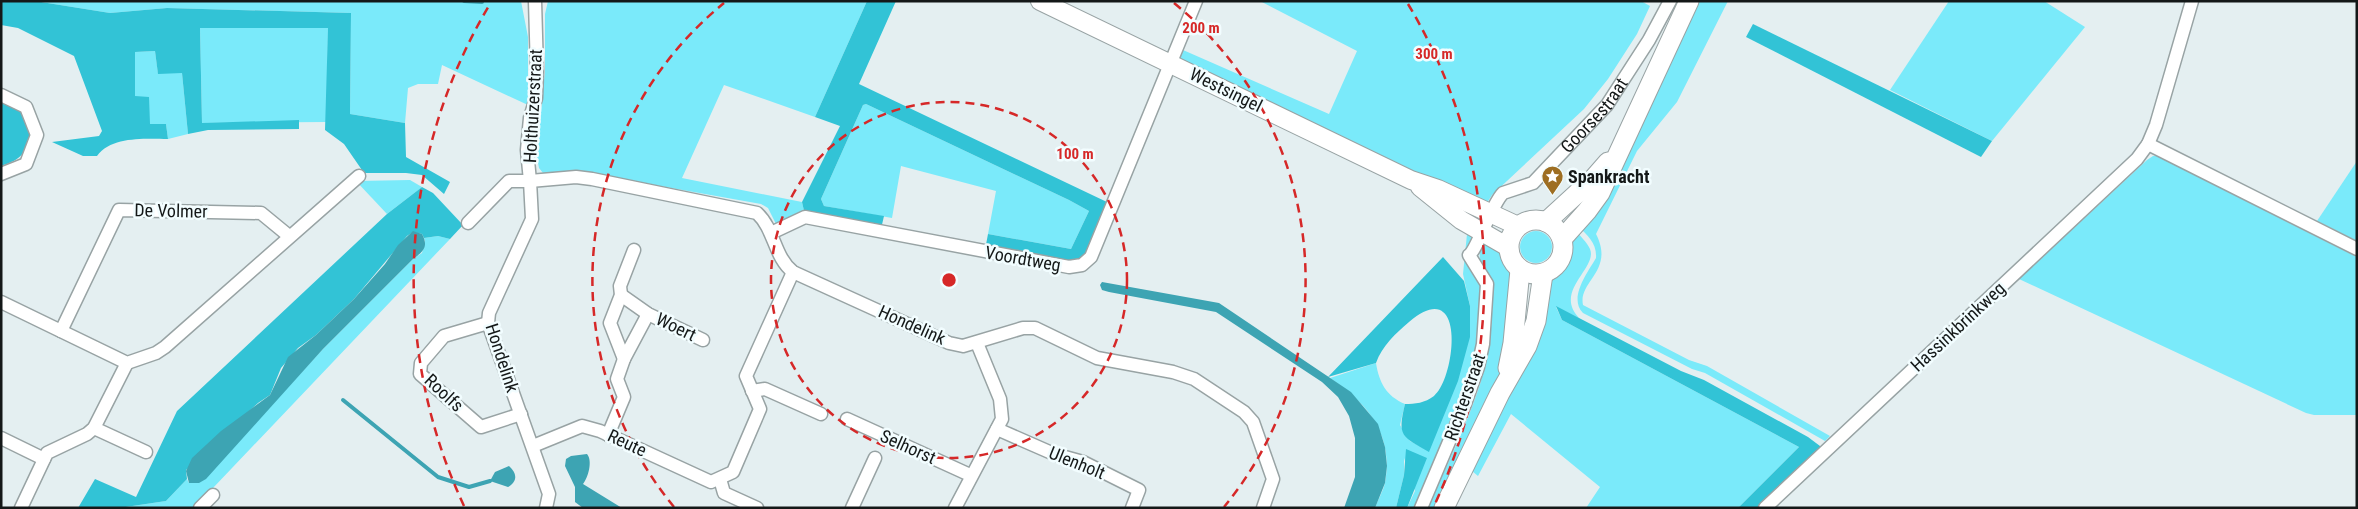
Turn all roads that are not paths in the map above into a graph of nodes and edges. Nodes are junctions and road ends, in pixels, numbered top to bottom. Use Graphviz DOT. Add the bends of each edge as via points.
graph roads {
  1 [pos="535,1"];
  2 [pos="1040,1"];
  3 [pos="1196,1"];
  4 [pos="1689,1"];
  5 [pos="2192,1"];
  6 [pos="1665,3"];
  7 [pos="1171,64"];
  8 [pos="1,95"];
  9 [pos="2148,144"];
  10 [pos="1620,145"];
  11 [pos="1,174"];
  12 [pos="360,176"];
  13 [pos="1411,180"];
  14 [pos="530,182"];
  15 [pos="1490,213"];
  16 [pos="1546,222"];
  17 [pos="468,223"];
  18 [pos="1518,226"];
  19 [pos="1481,231"];
  20 [pos="772,233"];
  21 [pos="289,236"];
  22 [pos="1562,239"];
  23 [pos="1508,247"];
  24 [pos="2357,249"];
  25 [pos="634,250"];
  26 [pos="1520,270"];
  27 [pos="793,272"];
  28 [pos="1543,274"];
  29 [pos="621,295"];
  30 [pos="1,302"];
  31 [pos="648,314"];
  32 [pos="488,323"];
  33 [pos="61,331"];
  34 [pos="703,340"];
  35 [pos="977,343"];
  36 [pos="624,359"];
  37 [pos="127,363"];
  38 [pos="752,391"];
  39 [pos="1500,394"];
  40 [pos="521,414"];
  41 [pos="821,414"];
  42 [pos="847,419"];
  43 [pos="94,428"];
  44 [pos="997,429"];
  45 [pos="608,435"];
  46 [pos="1,438"];
  47 [pos="532,446"];
  48 [pos="146,452"];
  49 [pos="875,458"];
  50 [pos="44,459"];
  51 [pos="970,475"];
  52 [pos="720,479"];
  53 [pos="213,495"];
  54 [pos="21,508"];
  55 [pos="200,508"];
  56 [pos="546,508"];
  57 [pos="758,508"];
  58 [pos="852,508"];
  59 [pos="955,508"];
  60 [pos="1132,508"];
  61 [pos="1263,508"];
  62 [pos="1421,508"];
  63 [pos="1444,508"];
  64 [pos="1765,508"];
  1 -- 14 [label="street, Holthuizerstraat" via="537,71 527,150"];
  2 -- 7 [label="main road, Westsingel"];
  3 -- 7 [label="street, Voordtweg"];
  4 -- 10 [label="main road, Goorsestraat"];
  5 -- 9 [label="street, Hassinkbrinkweg"];
  6 -- 15 [label="street, Goorsestraat" via="1633,68 1602,111 1533,183 1503,193"];
  7 -- 13 [label="main road, Westsingel"];
  7 -- 20 [label="street, Voordtweg" via="1091,257 1082,265 1070,267 1016,259 804,218"];
  8 -- 11 [label="street" via="26,107 37,135 26,164"];
  9 -- 24 [label="street"];
  9 -- 64 [label="street, Hassinkbrinkweg" via="2137,159"];
  10 -- 16 [label="main road, Goorsestraat" via="1594,178"];
  10 -- 22 [label="main road, Goorsestraat" via="1616,161 1596,199"];
  12 -- 21 [label="street"];
  13 -- 15 [label="main road, Westsingel" via="1438,188"];
  13 -- 19 [label="main road, Westsingel" via="1461,220"];
  14 -- 17 [label="street, Hondelink" via="509,182"];
  14 -- 20 [label="street, Hondelink" via="576,177 592,179 757,213"];
  14 -- 32 [label="street, Hondelink" via="532,219 489,313"];
  15 -- 18 [label="main road, Westsingel"];
  15 -- 19 [label="street, Goorsestraat"];
  16 -- 18 [label="main road" via="1532,220"];
  16 -- 22 [label="main road"];
  18 -- 23 [label="main road"];
  19 -- 23 [label="main road, Westsingel"];
  19 -- 62 [label="street, Richterstraat" via="1474,252 1469,255 1487,284 1483,344 1465,404"];
  20 -- 27 [label="street, Hondelink" via="782,264"];
  21 -- 33 [label="street, De Volmer" via="261,213 119,210"];
  21 -- 37 [label="street" via="165,347"];
  22 -- 28 [label="main road" via="1561,258 1554,268"];
  23 -- 26 [label="main road" via="1514,264"];
  25 -- 29 [label="street" via="620,286"];
  26 -- 28 [label="main road"];
  26 -- 39 [label="main road" via="1513,343"];
  27 -- 35 [label="street, Hondelink" via="949,343 963,346"];
  27 -- 38 [label="street" via="746,376"];
  28 -- 39 [label="main road" via="1532,334"];
  29 -- 31 [label="street, Woert"];
  29 -- 36 [label="street" via="610,323"];
  30 -- 33 [label="street"];
  31 -- 34 [label="street, Woert"];
  31 -- 36 [label="street, Woert"];
  32 -- 40 [label="street, Hondelink"];
  32 -- 40 [label="street, Roolfs" via="444,336 421,362 420,374 481,427"];
  33 -- 37 [label="street"];
  35 -- 44 [label="street" via="1000,399 1002,419"];
  35 -- 61 [label="street, Hondelink" via="1023,328 1035,328 1096,358 1174,372 1194,379 1244,412 1253,422 1273,479"];
  36 -- 45 [label="street, Woert" via="617,378 624,397"];
  37 -- 43 [label="street"];
  38 -- 41 [label="street" via="764,389"];
  38 -- 52 [label="street" via="760,409 733,472"];
  39 -- 63 [label="main road"];
  40 -- 47 [label="street, Hondelink"];
  42 -- 51 [label="street, Selhorst"];
  43 -- 48 [label="street"];
  43 -- 50 [label="street" via="47,453"];
  44 -- 51 [label="street"];
  44 -- 60 [label="street, Ulenholt" via="1054,454 1083,462 1139,490"];
  45 -- 47 [label="street, Reute" via="582,426"];
  45 -- 52 [label="street, Reute" via="711,482"];
  46 -- 50 [label="street"];
  47 -- 56 [label="street, Hondelink" via="549,494"];
  49 -- 58 [label="street"];
  50 -- 54 [label="street"];
  51 -- 59 [label="street"];
  52 -- 57 [label="street" via="724,493"];
  53 -- 55 [label="street"];
}
